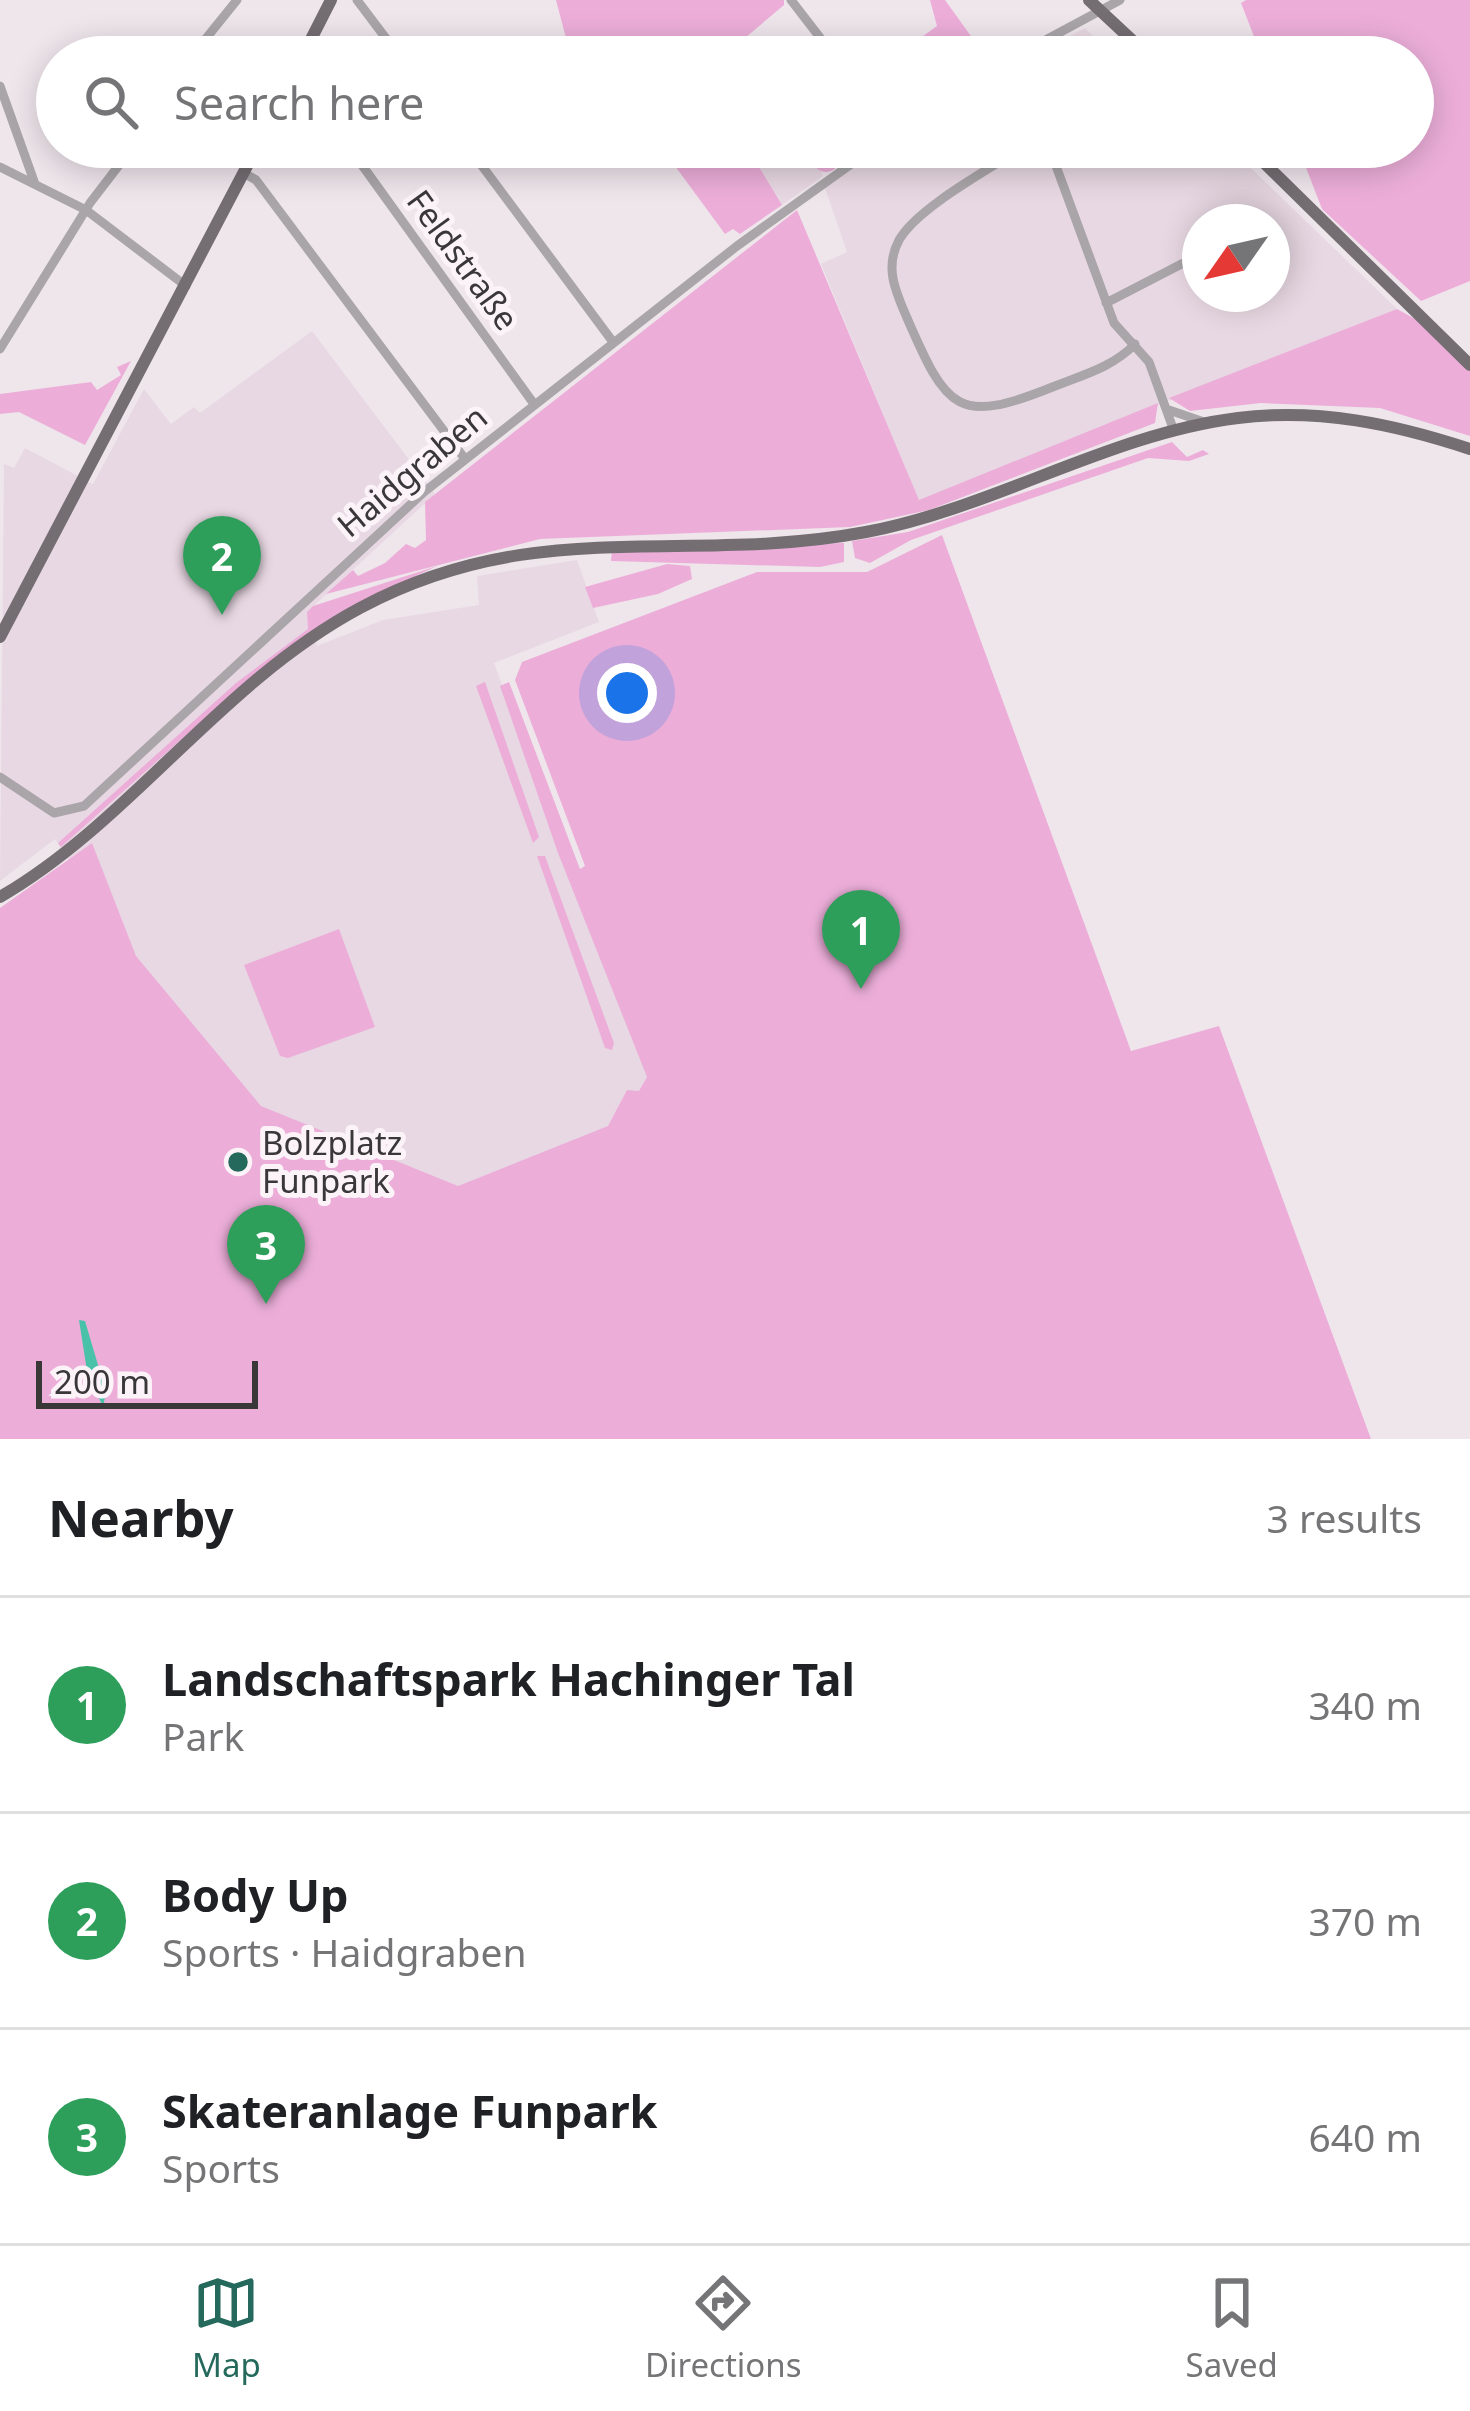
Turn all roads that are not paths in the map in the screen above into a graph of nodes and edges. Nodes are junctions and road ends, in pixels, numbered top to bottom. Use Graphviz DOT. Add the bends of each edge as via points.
graph roads {
  1 [pos="237,0"];
  2 [pos="331,0"];
  3 [pos="357,0"];
  4 [pos="1088,0"];
  5 [pos="1120,0"];
  6 [pos="792,1"];
  7 [pos="1100,11"];
  8 [pos="207,36"];
  9 [pos="313,36"];
  10 [pos="384,36"];
  11 [pos="819,36"];
  12 [pos="1054,36"];
  13 [pos="1127,36"];
  14 [pos="0,86"];
  15 [pos="0,167"];
  16 [pos="117,168"];
  17 [pos="246,168"];
  18 [pos="364,168"];
  19 [pos="484,168"];
  20 [pos="847,168"];
  21 [pos="992,168"];
  22 [pos="1057,168"];
  23 [pos="1265,168"];
  24 [pos="244,173"];
  25 [pos="35,184"];
  26 [pos="86,210"];
  27 [pos="1182,264"];
  28 [pos="186,286"];
  29 [pos="1106,303"];
  30 [pos="613,342"];
  31 [pos="1135,344"];
  32 [pos="0,349"];
  33 [pos="1470,364"];
  34 [pos="534,404"];
  35 [pos="1168,410"];
  36 [pos="1210,423"];
  37 [pos="1174,431"];
  38 [pos="1470,449"];
  39 [pos="465,459"];
  40 [pos="0,638"];
  41 [pos="0,777"];
  42 [pos="0,897"];
  1 -- 8 [label="street"];
  2 -- 9 [label="main road"];
  3 -- 10 [label="street"];
  4 -- 7 [label="main road"];
  5 -- 7 [label="street"];
  6 -- 11 [label="street"];
  7 -- 12 [label="street"];
  7 -- 13 [label="main road"];
  14 -- 25 [label="street"];
  15 -- 25 [label="street"];
  16 -- 26 [label="street"];
  17 -- 24 [label="main road"];
  18 -- 34 [label="street, Feldstraße"];
  19 -- 30 [label="street"];
  20 -- 30 [label="street, Haidgraben"];
  21 -- 31 [label="street" via="925,214 896,249 892,279 931,374 962,404 996,408 1105,366"];
  22 -- 29 [label="street"];
  23 -- 33 [label="main road"];
  24 -- 28 [label="main road"];
  24 -- 39 [label="street"];
  25 -- 26 [label="street"];
  26 -- 28 [label="street"];
  26 -- 32 [label="street"];
  27 -- 29 [label="street"];
  28 -- 40 [label="main road"];
  29 -- 31 [label="street"];
  30 -- 34 [label="street, Haidgraben"];
  31 -- 35 [label="street"];
  34 -- 39 [label="street, Haidgraben"];
  35 -- 36 [label="street"];
  35 -- 37 [label="street"];
  36 -- 37 [label="main road"];
  36 -- 38 [label="main road" via="1341,417"];
  37 -- 42 [label="main road" via="867,532 541,549 419,582 362,607 273,666"];
  39 -- 41 [label="street, Haidgraben" via="84,806 54,813"];
}
